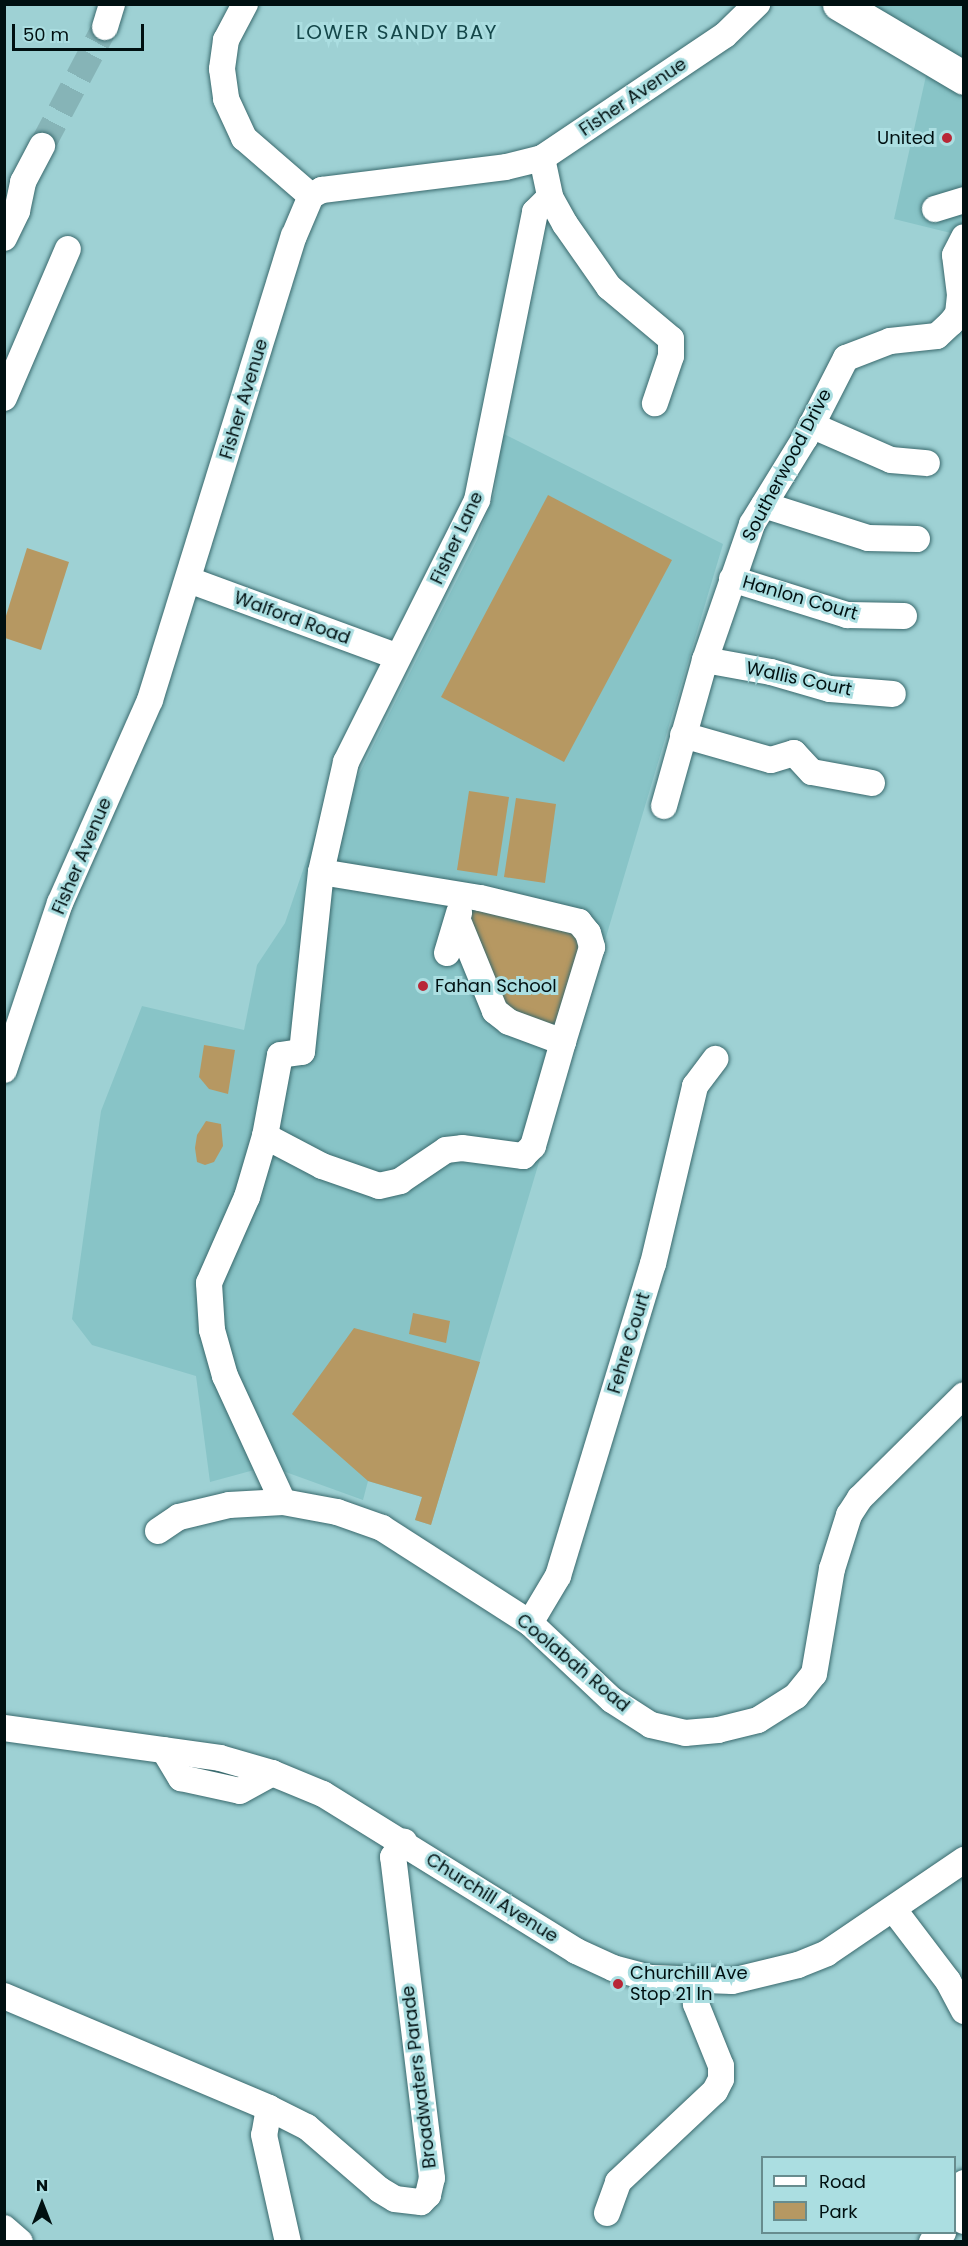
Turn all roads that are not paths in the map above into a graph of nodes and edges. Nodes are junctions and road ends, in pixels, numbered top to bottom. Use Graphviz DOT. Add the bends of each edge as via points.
graph roads {
  1 [pos="244,4"];
  2 [pos="758,4"];
  3 [pos="839,4"];
  4 [pos="963,78"];
  5 [pos="42,146"];
  6 [pos="542,158"];
  7 [pos="311,196"];
  8 [pos="550,197"];
  9 [pos="963,200"];
  10 [pos="935,209"];
  11 [pos="963,237"];
  12 [pos="4,238"];
  13 [pos="68,249"];
  14 [pos="4,398"];
  15 [pos="655,403"];
  16 [pos="812,425"];
  17 [pos="927,463"];
  18 [pos="764,505"];
  19 [pos="917,539"];
  20 [pos="732,579"];
  21 [pos="189,580"];
  22 [pos="904,616"];
  23 [pos="396,656"];
  24 [pos="705,660"];
  25 [pos="893,694"];
  26 [pos="683,735"];
  27 [pos="872,783"];
  28 [pos="664,806"];
  29 [pos="321,872"];
  30 [pos="455,896"];
  31 [pos="458,921"];
  32 [pos="447,953"];
  33 [pos="9,1041"];
  34 [pos="563,1042"];
  35 [pos="715,1059"];
  36 [pos="4,1070"];
  37 [pos="265,1136"];
  38 [pos="963,1395"];
  39 [pos="283,1502"];
  40 [pos="158,1532"];
  41 [pos="530,1623"];
  42 [pos="4,1728"];
  43 [pos="404,1842"];
  44 [pos="963,1860"];
  45 [pos="894,1910"];
  46 [pos="697,1982"];
  47 [pos="4,1996"];
  48 [pos="963,2011"];
  49 [pos="269,2108"];
  50 [pos="607,2213"];
  51 [pos="4,2228"];
  52 [pos="20,2241"];
  53 [pos="288,2241"];
  1 -- 7 [label="street" via="226,40 222,69 226,99 244,138"];
  2 -- 6 [label="street, Fisher Avenue" via="725,35"];
  3 -- 4 [label="main road"];
  5 -- 12 [label="street" via="23,182 16,212"];
  6 -- 7 [label="street, Fisher Avenue" via="506,167 322,190"];
  6 -- 8 [label="street"];
  7 -- 21 [label="street, Fisher Avenue" via="294,236"];
  8 -- 15 [label="street" via="609,287 671,339 671,356"];
  8 -- 23 [label="street, Fisher Lane" via="535,212 477,500"];
  9 -- 10 [label="street"];
  11 -- 16 [label="street, Southerwood Drive" via="955,255 958,314 951,323 937,336 890,341 846,358"];
  13 -- 14 [label="street"];
  16 -- 17 [label="street" via="891,460"];
  16 -- 18 [label="street, Southerwood Drive"];
  18 -- 19 [label="street" via="868,538"];
  18 -- 20 [label="street, Southerwood Drive" via="752,524"];
  20 -- 22 [label="street, Hanlon Court" via="847,615"];
  20 -- 24 [label="street, Southerwood Drive"];
  21 -- 23 [label="street, Walford Road"];
  21 -- 33 [label="street, Fisher Avenue" via="150,700 60,903"];
  23 -- 29 [label="street, Fisher Lane" via="346,762"];
  24 -- 25 [label="street, Wallis Court" via="771,672 830,689"];
  24 -- 26 [label="street, Southerwood Drive"];
  26 -- 27 [label="street" via="771,760 795,753 812,772"];
  26 -- 28 [label="street, Southerwood Drive"];
  29 -- 30 [label="street"];
  29 -- 37 [label="street, Fisher Lane" via="325,918 302,1052 280,1055"];
  30 -- 31 [label="street"];
  30 -- 34 [label="street" via="564,916 585,928 592,947"];
  31 -- 32 [label="street"];
  31 -- 34 [label="street" via="495,1011 509,1022"];
  33 -- 36 [label="street, Fisher Avenue"];
  34 -- 37 [label="street" via="533,1146 524,1156 462,1148 446,1150 400,1181 379,1186 322,1166"];
  35 -- 41 [label="street, Fehre Court" via="695,1086 653,1264 558,1576"];
  37 -- 39 [label="street" via="247,1197 209,1283 212,1330 225,1376"];
  38 -- 41 [label="street, Coolabah Road" via="860,1498 841,1535 832,1569 814,1674 796,1696 758,1720 685,1733 651,1725 612,1700"];
  39 -- 40 [label="street, Coolabah Road" via="229,1504 179,1517"];
  39 -- 41 [label="street, Coolabah Road" via="337,1512 382,1528"];
  42 -- 43 [label="street, Churchill Avenue" via="220,1758 323,1794"];
  43 -- 46 [label="street, Churchill Avenue" via="576,1952 651,1978"];
  43 -- 49 [label="street, Broadwaters Parade" via="393,1857 432,2178 428,2195 412,2204 394,2199 307,2127"];
  44 -- 45 [label="street, Churchill Avenue"];
  45 -- 46 [label="street, Churchill Avenue" via="827,1953 798,1965 732,1981"];
  45 -- 48 [label="street" via="948,1981"];
  46 -- 50 [label="street" via="696,2004 721,2066 721,2079 715,2091 618,2182"];
  47 -- 49 [label="street, Broadwaters Parade"];
  49 -- 53 [label="street" via="264,2135"];
  51 -- 52 [label="street"];
}
